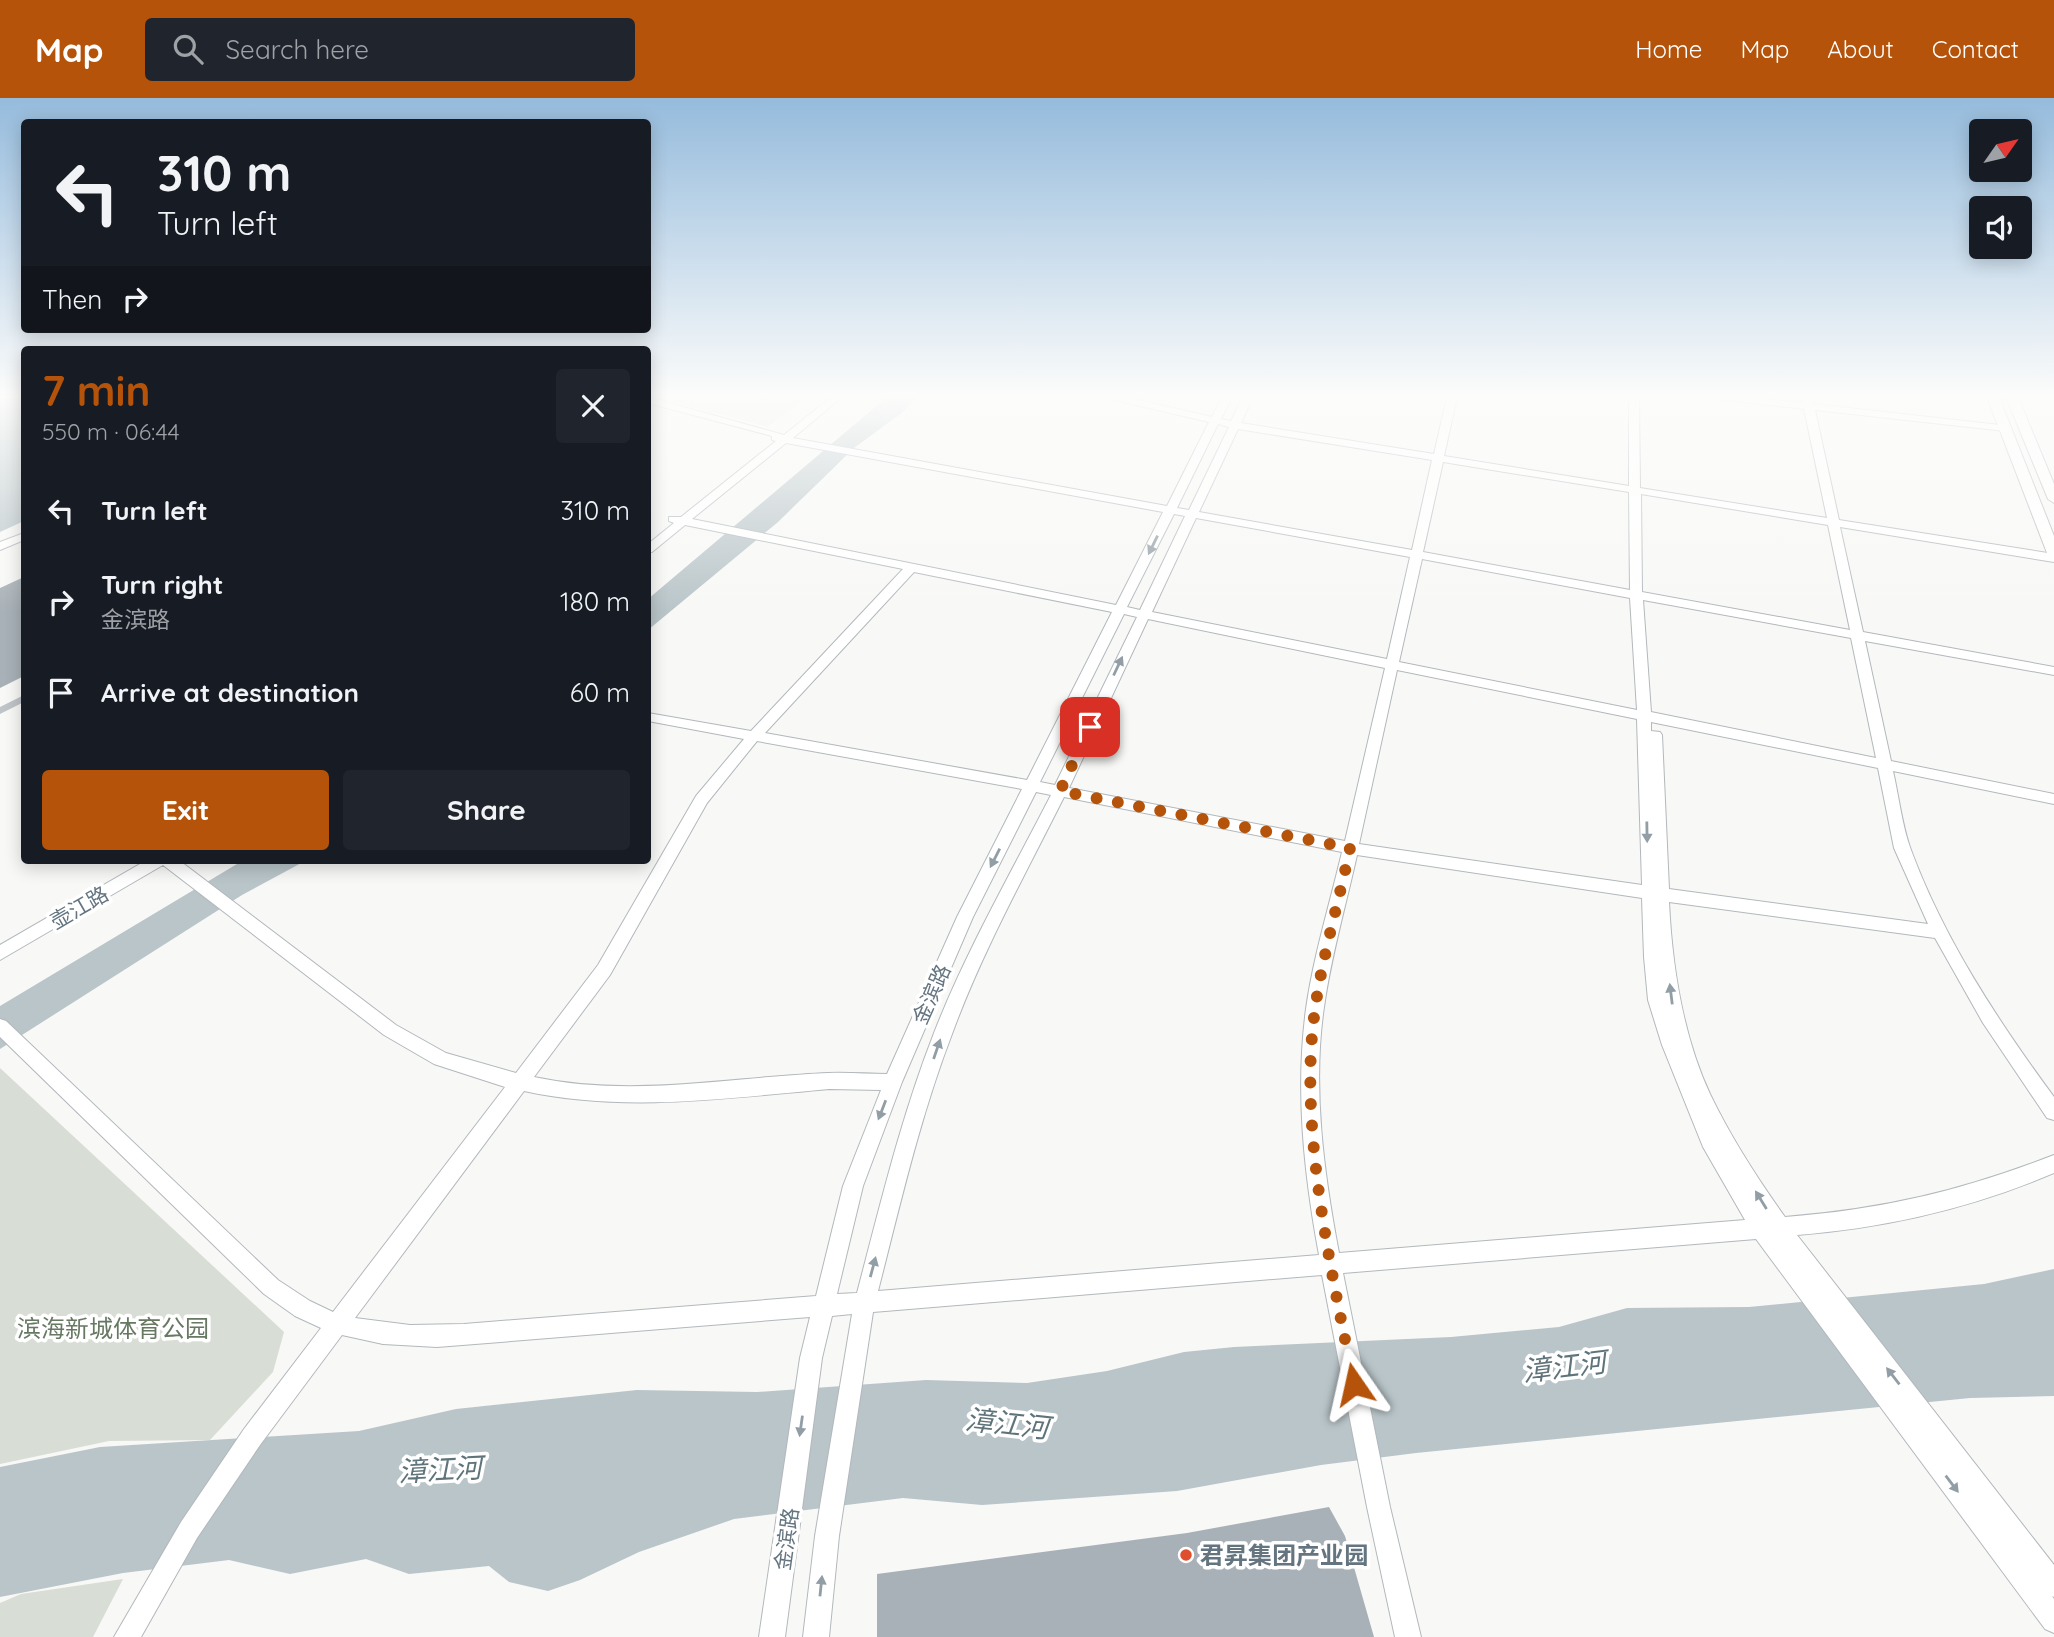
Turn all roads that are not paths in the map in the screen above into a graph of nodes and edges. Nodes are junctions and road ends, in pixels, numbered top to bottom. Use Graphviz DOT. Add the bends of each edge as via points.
graph roads {
  1 [pos="741,469"];
  2 [pos="956,469"];
  3 [pos="1191,469"];
  4 [pos="1212,469"];
  5 [pos="1435,469"];
  6 [pos="1504,469"];
  7 [pos="1639,469"];
  8 [pos="1641,469"];
  9 [pos="1822,469"];
  10 [pos="2021,469"];
  11 [pos="2042,469"];
  12 [pos="1641,491"];
  13 [pos="2054,499"];
  14 [pos="1171,509"];
  15 [pos="1191,512"];
  16 [pos="677,520"];
  17 [pos="1833,522"];
  18 [pos="21,537"];
  19 [pos="651,537"];
  20 [pos="0,546"];
  21 [pos="651,546"];
  22 [pos="1417,551"];
  23 [pos="2054,556"];
  24 [pos="910,569"];
  25 [pos="1642,593"];
  26 [pos="1121,610"];
  27 [pos="1143,614"];
  28 [pos="1857,631"];
  29 [pos="2054,663"];
  30 [pos="1391,665"];
  31 [pos="2054,671"];
  32 [pos="21,700"];
  33 [pos="0,711"];
  34 [pos="651,718"];
  35 [pos="1649,719"];
  36 [pos="754,736"];
  37 [pos="1053,747"];
  38 [pos="1078,751"];
  39 [pos="1885,765"];
  40 [pos="1032,787"];
  41 [pos="1060,791"];
  42 [pos="2054,799"];
  43 [pos="1012,825"];
  44 [pos="1038,832"];
  45 [pos="1350,848"];
  46 [pos="135,864"];
  47 [pos="153,864"];
  48 [pos="173,864"];
  49 [pos="1656,893"];
  50 [pos="1940,932"];
  51 [pos="0,942"];
  52 [pos="0,953"];
  53 [pos="0,1026"];
  54 [pos="893,1082"];
  55 [pos="521,1083"];
  56 [pos="2054,1112"];
  57 [pos="2054,1164"];
  58 [pos="1770,1228"];
  59 [pos="1331,1263"];
  60 [pos="864,1304"];
  61 [pos="824,1306"];
  62 [pos="339,1324"];
  63 [pos="1923,1430"];
  64 [pos="2054,1586"];
  65 [pos="2054,1620"];
  66 [pos="129,1634"];
  67 [pos="772,1637"];
  68 [pos="816,1637"];
  69 [pos="1408,1637"];
  1 -- 16 [label="street"];
  2 -- 14 [label="street"];
  3 -- 14 [label="street, 金滨路"];
  4 -- 15 [label="street, 金滨路"];
  5 -- 22 [label="street"];
  6 -- 12 [label="street"];
  7 -- 12 [label="street"];
  8 -- 12 [label="street"];
  9 -- 17 [label="street"];
  10 -- 23 [label="main road"];
  11 -- 13 [label="main road"];
  12 -- 17 [label="street"];
  12 -- 25 [label="street"];
  14 -- 15 [label="street"];
  14 -- 26 [label="street, 金滨路, one-way"];
  15 -- 22 [label="street"];
  15 -- 27 [label="street, 金滨路"];
  16 -- 19 [label="street"];
  16 -- 21 [label="street"];
  16 -- 24 [label="street"];
  17 -- 23 [label="street"];
  17 -- 28 [label="street"];
  18 -- 20 [label="street"];
  22 -- 25 [label="street"];
  22 -- 30 [label="street"];
  24 -- 26 [label="street"];
  24 -- 36 [label="street"];
  25 -- 28 [label="street"];
  25 -- 35 [label="street"];
  26 -- 27 [label="street"];
  26 -- 37 [label="street, 金滨路"];
  27 -- 30 [label="street"];
  38 -- 27 [label="street, 金滨路, one-way"];
  28 -- 29 [label="street"];
  28 -- 31 [label="street"];
  28 -- 39 [label="street"];
  30 -- 35 [label="street"];
  30 -- 45 [label="street"];
  32 -- 33 [label="street"];
  34 -- 36 [label="street"];
  35 -- 39 [label="street"];
  35 -- 49 [label="street"];
  36 -- 40 [label="street"];
  36 -- 55 [label="street" via="701,800 604,970"];
  37 -- 38 [label="street"];
  37 -- 40 [label="street, 金滨路"];
  38 -- 41 [label="street, 金滨路"];
  39 -- 42 [label="street"];
  39 -- 50 [label="street" via="1902,848"];
  40 -- 41 [label="street"];
  40 -- 43 [label="street, 金滨路"];
  41 -- 44 [label="street, 金滨路"];
  41 -- 45 [label="street"];
  43 -- 44 [label="main road"];
  43 -- 54 [label="street, 金滨路, one-way" via="965,917"];
  60 -- 44 [label="street, 金滨路, one-way" via="913,1121 943,1033"];
  45 -- 49 [label="street"];
  45 -- 59 [label="street" via="1315,1007 1312,1047 1313,1117"];
  46 -- 51 [label="street, 壶江路"];
  47 -- 52 [label="street, 壶江路"];
  48 -- 55 [label="street" via="407,1041 459,1066"];
  49 -- 50 [label="street"];
  49 -- 58 [label="street" via="1673,1012 1702,1096"];
  50 -- 56 [label="street" via="2005,1046"];
  53 -- 62 [label="street" via="271,1287 307,1311"];
  54 -- 55 [label="street" via="829,1081 620,1096"];
  54 -- 61 [label="street, 金滨路, one-way" via="853,1186"];
  55 -- 62 [label="street"];
  57 -- 58 [label="street" via="2004,1186 1891,1215"];
  58 -- 59 [label="street"];
  58 -- 63 [label="street"];
  59 -- 60 [label="street"];
  59 -- 69 [label="street"];
  60 -- 61 [label="street"];
  68 -- 60 [label="street, 金滨路, one-way" via="827,1536"];
  61 -- 62 [label="street" via="459,1335 381,1333"];
  61 -- 67 [label="street, 金滨路, one-way" via="811,1358"];
  62 -- 66 [label="street" via="252,1437 189,1530"];
  63 -- 64 [label="street"];
  63 -- 65 [label="street, one-way"];
}
